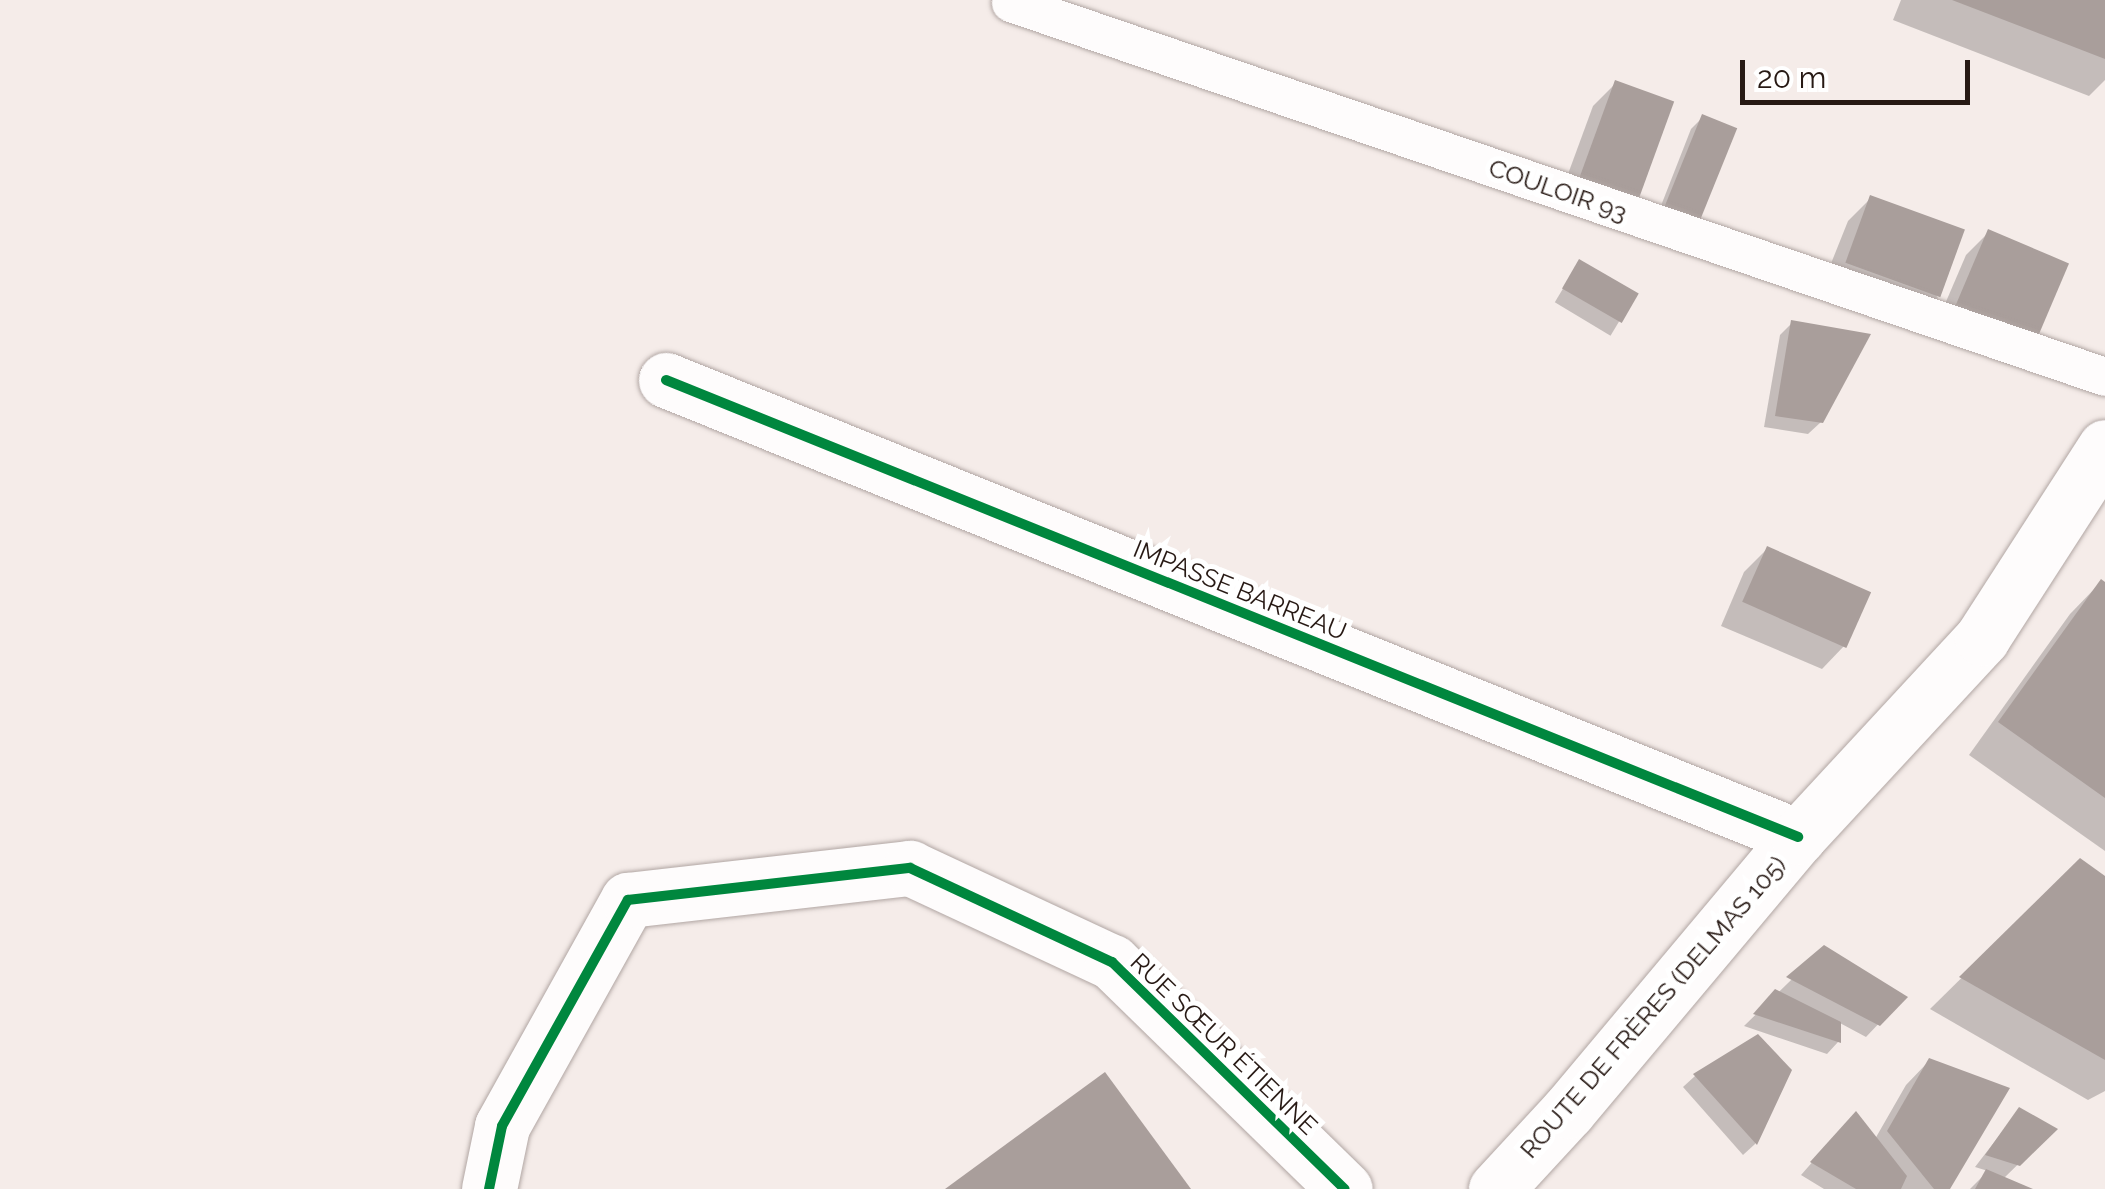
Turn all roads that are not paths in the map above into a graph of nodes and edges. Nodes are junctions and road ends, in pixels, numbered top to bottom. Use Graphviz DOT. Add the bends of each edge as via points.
graph roads {
  1 [pos="1011,3"];
  2 [pos="2105,378"];
  3 [pos="666,380"];
  4 [pos="2105,448"];
  5 [pos="1798,837"];
  6 [pos="489,1189"];
  7 [pos="1344,1189"];
  8 [pos="1496,1189"];
  1 -- 2 [label="lane, COULOIR 93"];
  3 -- 5 [label="street, IMPASSE BARREAU"];
  4 -- 5 [label="street, ROUTE DE FRÈRES (DELMAS 105)" via="1982,638"];
  5 -- 8 [label="street, ROUTE DE FRÈRES (DELMAS 105)"];
  6 -- 7 [label="street, RUE SŒUR ÉTIENNE" via="502,1126 628,900 910,868 1112,962"];
}
